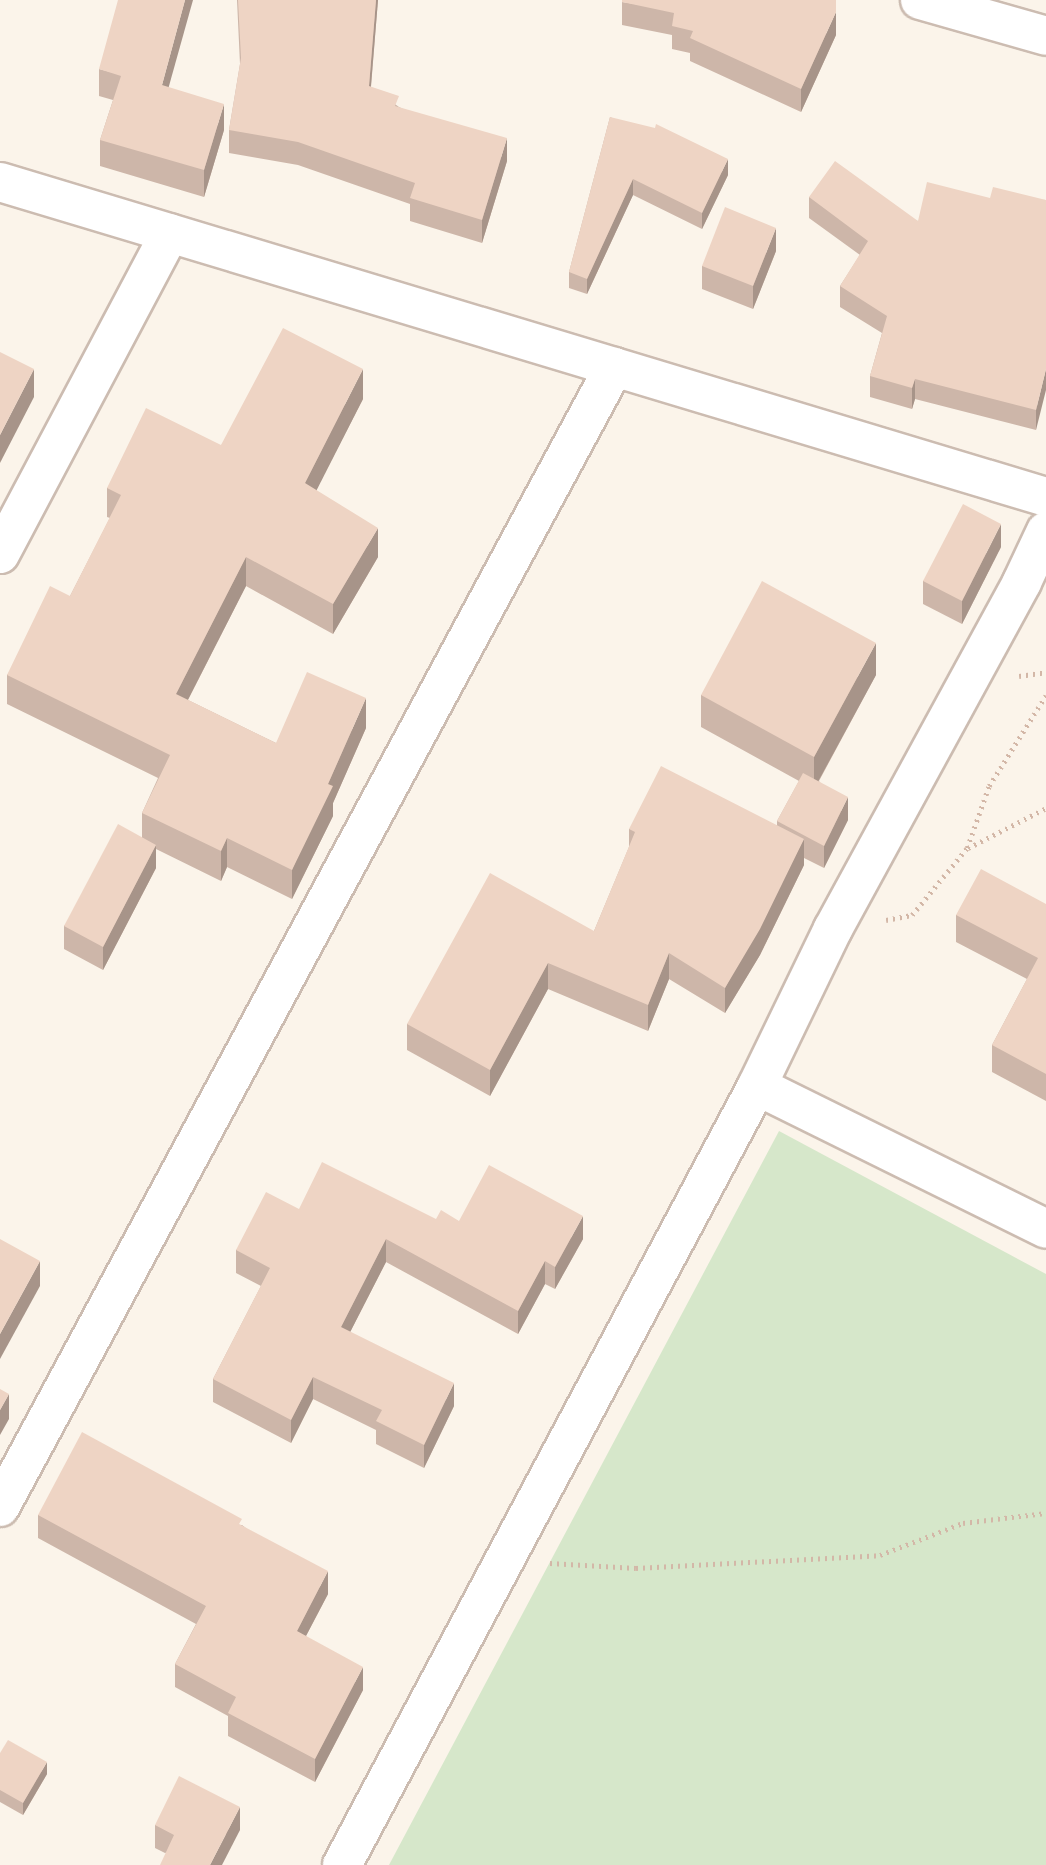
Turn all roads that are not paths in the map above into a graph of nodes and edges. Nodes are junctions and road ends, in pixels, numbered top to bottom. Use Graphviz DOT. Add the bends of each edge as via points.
graph roads {
  1 [pos="920,0"];
  2 [pos="1046,36"];
  3 [pos="0,182"];
  4 [pos="170,233"];
  5 [pos="614,367"];
  6 [pos="1046,497"];
  7 [pos="1046,531"];
  8 [pos="0,554"];
  9 [pos="757,1086"];
  10 [pos="1046,1229"];
  11 [pos="0,1507"];
  12 [pos="342,1865"];
  1 -- 2 [label="street"];
  3 -- 4 [label="street"];
  4 -- 5 [label="street"];
  4 -- 8 [label="street"];
  5 -- 6 [label="street"];
  5 -- 11 [label="street"];
  7 -- 9 [label="street" via="833,929"];
  9 -- 10 [label="street"];
  9 -- 12 [label="street"];
}
